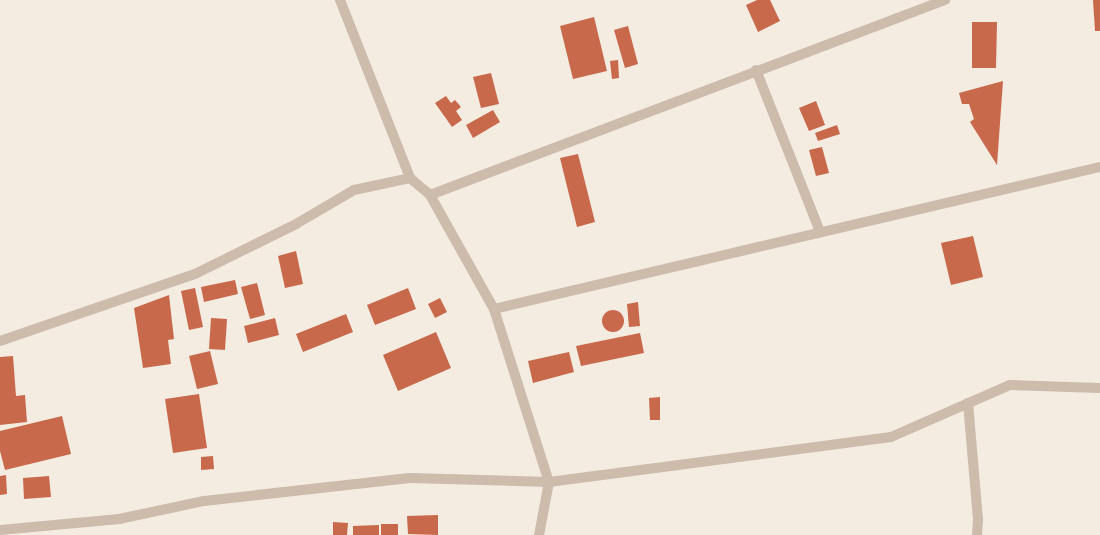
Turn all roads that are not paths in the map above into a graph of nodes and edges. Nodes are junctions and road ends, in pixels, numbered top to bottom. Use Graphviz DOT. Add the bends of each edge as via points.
graph roads {
  1 [pos="340,0"];
  2 [pos="945,0"];
  3 [pos="756,70"];
  4 [pos="1100,166"];
  5 [pos="410,178"];
  6 [pos="430,195"];
  7 [pos="820,232"];
  8 [pos="494,309"];
  9 [pos="0,341"];
  10 [pos="1100,388"];
  11 [pos="968,403"];
  12 [pos="549,482"];
  13 [pos="0,530"];
  14 [pos="539,535"];
  15 [pos="977,535"];
  1 -- 5 [label="street"];
  2 -- 3 [label="street"];
  3 -- 6 [label="street"];
  3 -- 7 [label="street"];
  4 -- 7 [label="street"];
  5 -- 6 [label="street"];
  5 -- 9 [label="street" via="354,190 296,224 195,274"];
  6 -- 8 [label="street"];
  7 -- 8 [label="street"];
  8 -- 12 [label="street"];
  10 -- 11 [label="street" via="1010,385"];
  11 -- 12 [label="street" via="891,437"];
  11 -- 15 [label="street" via="978,520"];
  12 -- 13 [label="street" via="410,478 204,500 119,519"];
  12 -- 14 [label="street"];
}
